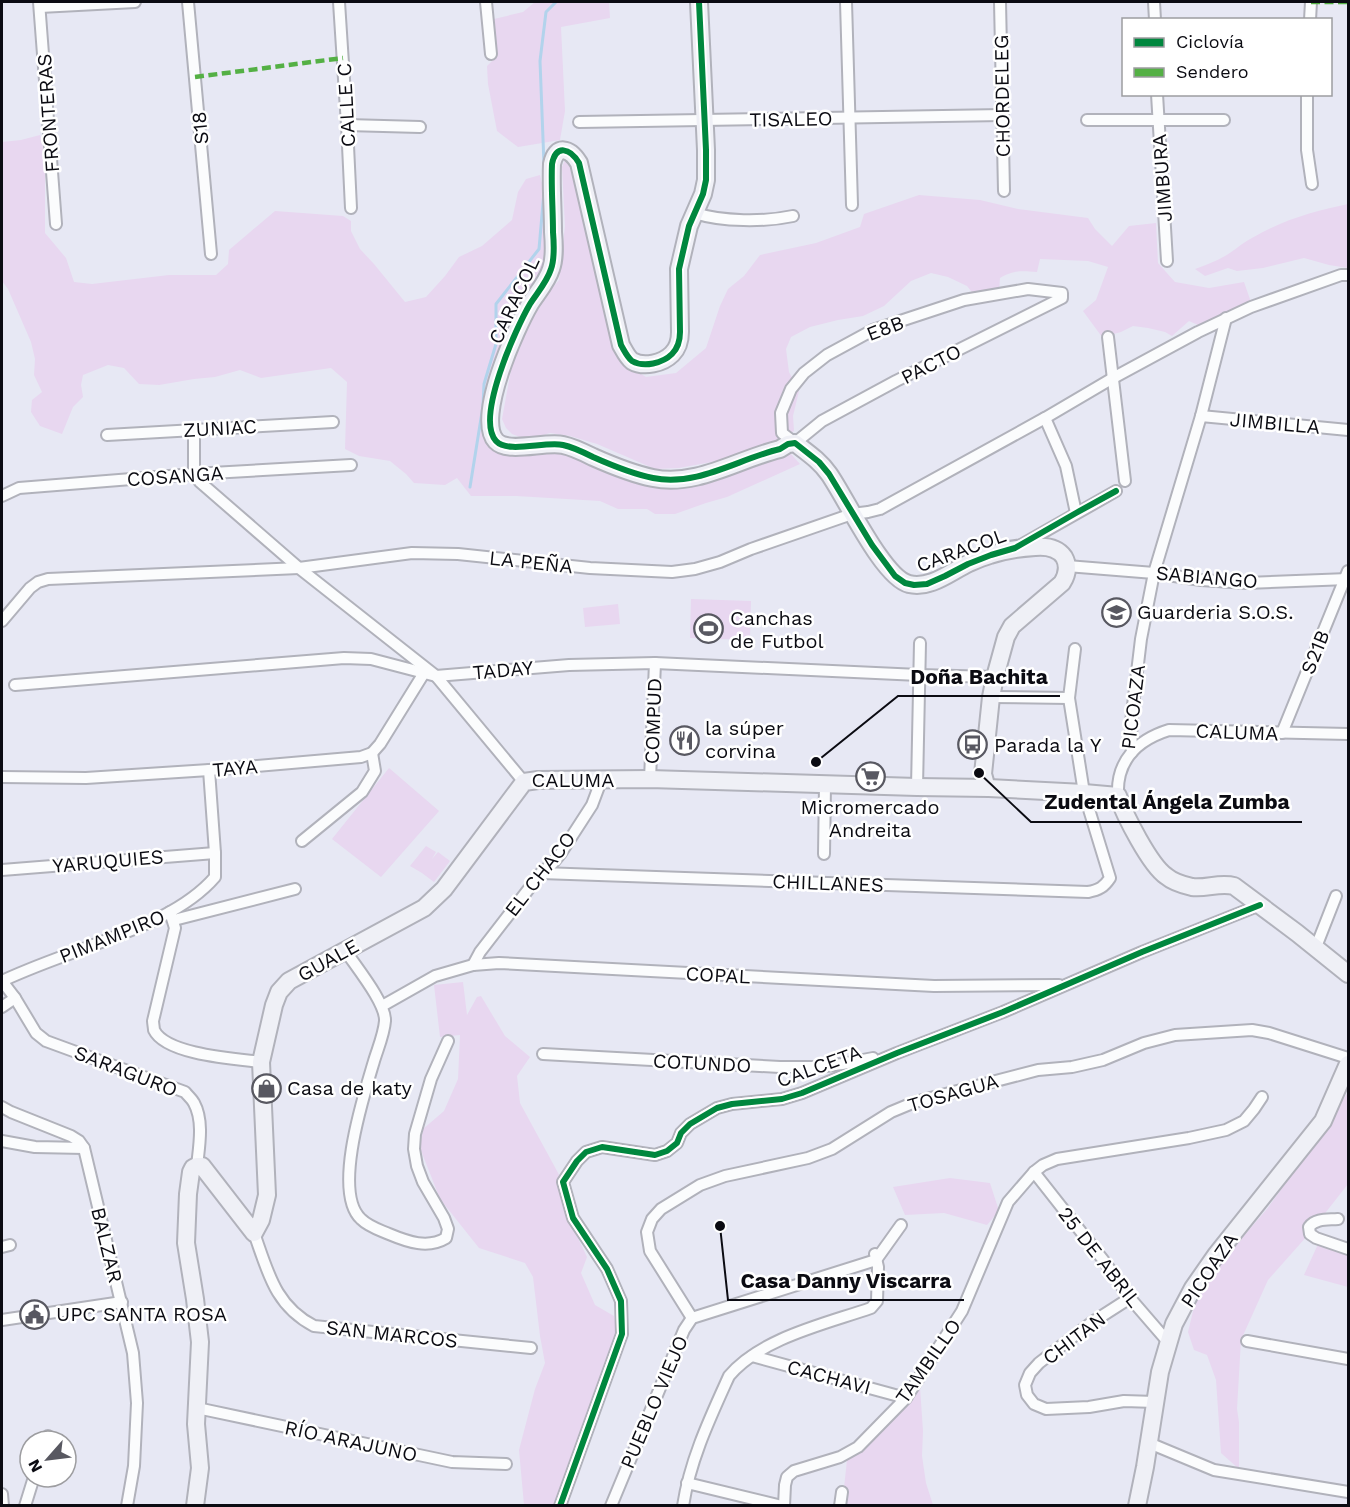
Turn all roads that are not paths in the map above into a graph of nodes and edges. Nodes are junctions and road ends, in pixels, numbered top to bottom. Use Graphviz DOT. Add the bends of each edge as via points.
graph roads {
  1 [pos="135,2"];
  2 [pos="188,2"];
  3 [pos="339,2"];
  4 [pos="486,2"];
  5 [pos="699,2"];
  6 [pos="846,2"];
  7 [pos="1000,2"];
  8 [pos="1154,2"];
  9 [pos="1311,2"];
  10 [pos="39,4"];
  11 [pos="1155,18"];
  12 [pos="1310,18"];
  13 [pos="491,54"];
  14 [pos="1157,96"];
  15 [pos="1307,96"];
  16 [pos="1003,115"];
  17 [pos="850,118"];
  18 [pos="704,120"];
  19 [pos="1087,120"];
  20 [pos="1158,120"];
  21 [pos="1224,120"];
  22 [pos="579,122"];
  23 [pos="347,125"];
  24 [pos="420,127"];
  25 [pos="1312,184"];
  26 [pos="1004,191"];
  27 [pos="852,205"];
  28 [pos="351,208"];
  29 [pos="695,213"];
  30 [pos="793,216"];
  31 [pos="56,224"];
  32 [pos="211,254"];
  33 [pos="1167,261"];
  34 [pos="1348,275"];
  35 [pos="1055,291"];
  36 [pos="1226,318"];
  37 [pos="1108,337"];
  38 [pos="1113,378"];
  39 [pos="1200,416"];
  40 [pos="1045,418"];
  41 [pos="333,422"];
  42 [pos="194,430"];
  43 [pos="1348,430"];
  44 [pos="107,435"];
  45 [pos="795,444"];
  46 [pos="351,465"];
  47 [pos="194,474"];
  48 [pos="1125,481"];
  49 [pos="1116,491"];
  50 [pos="2,496"];
  51 [pos="1076,513"];
  52 [pos="852,514"];
  53 [pos="1015,548"];
  54 [pos="1066,566"];
  55 [pos="298,568"];
  56 [pos="1154,573"];
  57 [pos="1347,577"];
  58 [pos="2,621"];
  59 [pos="920,643"];
  60 [pos="1075,649"];
  61 [pos="655,663"];
  62 [pos="424,673"];
  63 [pos="919,675"];
  64 [pos="436,676"];
  65 [pos="995,677"];
  66 [pos="15,686"];
  67 [pos="991,697"];
  68 [pos="1069,698"];
  69 [pos="1282,733"];
  70 [pos="1348,734"];
  71 [pos="1131,752"];
  72 [pos="372,753"];
  73 [pos="209,770"];
  74 [pos="2,777"];
  75 [pos="650,779"];
  76 [pos="601,781"];
  77 [pos="524,782"];
  78 [pos="825,784"];
  79 [pos="916,787"];
  80 [pos="989,788"];
  81 [pos="1084,793"];
  82 [pos="1118,796"];
  83 [pos="302,841"];
  84 [pos="215,853"];
  85 [pos="824,854"];
  86 [pos="2,870"];
  87 [pos="541,873"];
  88 [pos="295,888"];
  89 [pos="1336,896"];
  90 [pos="1260,906"];
  91 [pos="172,916"];
  92 [pos="1316,947"];
  93 [pos="345,950"];
  94 [pos="473,965"];
  95 [pos="1348,974"];
  96 [pos="2,981"];
  97 [pos="1064,985"];
  98 [pos="15,998"];
  99 [pos="2,1006"];
  100 [pos="382,1006"];
  101 [pos="448,1041"];
  102 [pos="897,1053"];
  103 [pos="543,1054"];
  104 [pos="1348,1058"];
  105 [pos="261,1062"];
  106 [pos="1348,1064"];
  107 [pos="1262,1097"];
  108 [pos="2,1107"];
  109 [pos="2,1141"];
  110 [pos="84,1149"];
  111 [pos="197,1166"];
  112 [pos="1034,1172"];
  113 [pos="1338,1219"];
  114 [pos="901,1225"];
  115 [pos="254,1233"];
  116 [pos="1348,1250"];
  117 [pos="875,1257"];
  118 [pos="1130,1298"];
  119 [pos="122,1302"];
  120 [pos="692,1318"];
  121 [pos="2,1320"];
  122 [pos="1247,1341"];
  123 [pos="1168,1342"];
  124 [pos="531,1348"];
  125 [pos="752,1356"];
  126 [pos="1348,1359"];
  127 [pos="906,1398"];
  128 [pos="1155,1402"];
  129 [pos="197,1408"];
  130 [pos="1149,1443"];
  131 [pos="506,1464"];
  132 [pos="687,1483"];
  133 [pos="30,1489"];
  134 [pos="842,1492"];
  135 [pos="1348,1492"];
  136 [pos="2,1494"];
  137 [pos="3,1506"];
  138 [pos="25,1506"];
  139 [pos="127,1506"];
  140 [pos="195,1506"];
  141 [pos="560,1506"];
  142 [pos="611,1506"];
  143 [pos="683,1506"];
  144 [pos="783,1506"];
  145 [pos="840,1506"];
  146 [pos="1137,1506"];
  1 -- 10 [label="street"];
  2 -- 32 [label="street, S18"];
  3 -- 23 [label="street, CALLE C"];
  4 -- 13 [label="street"];
  5 -- 18 [label="street, CARACOL"];
  6 -- 17 [label="street"];
  7 -- 16 [label="street, CHORDELEG"];
  8 -- 11 [label="street"];
  9 -- 12 [label="street"];
  10 -- 31 [label="street, FRONTERAS"];
  14 -- 20 [label="street, JIMBURA"];
  15 -- 25 [label="street" via="1307,150"];
  16 -- 17 [label="street, TISALEO"];
  16 -- 26 [label="street, CHORDELEG"];
  17 -- 18 [label="street, TISALEO"];
  17 -- 27 [label="street"];
  18 -- 22 [label="street, TISALEO"];
  18 -- 29 [label="street, CARACOL" via="705,187"];
  19 -- 20 [label="street"];
  20 -- 21 [label="street"];
  20 -- 33 [label="street, JIMBURA"];
  23 -- 24 [label="street"];
  23 -- 28 [label="street, CALLE C"];
  29 -- 30 [label="street" via="758,220"];
  29 -- 45 [label="street, CARACOL" via="679,269 677,347 672,355 657,363 636,362 621,345 579,163 567,150 556,154 552,171 551,269 501,368 490,416 491,432 496,441 506,446 563,445 651,478 668,479 705,475"];
  34 -- 36 [label="street, LA PEÑA"];
  35 -- 45 [label="street, PACTO" via="1062,293 1062,298 822,421"];
  35 -- 45 [label="street, E8B" via="1028,289 964,300 873,330 827,356 804,373 791,389 781,413 782,433"];
  36 -- 38 [label="street, LA PEÑA"];
  36 -- 39 [label="street, PICOAZA"];
  37 -- 38 [label="street"];
  38 -- 40 [label="street, LA PEÑA"];
  38 -- 48 [label="street"];
  39 -- 43 [label="street, JIMBILLA"];
  39 -- 56 [label="street, PICOAZA"];
  40 -- 51 [label="street" via="1066,466"];
  40 -- 52 [label="street, LA PEÑA" via="880,509"];
  41 -- 42 [label="street, ZUNIAC"];
  42 -- 44 [label="street, ZUNIAC"];
  42 -- 47 [label="street"];
  45 -- 52 [label="street, CARACOL" via="819,462"];
  46 -- 47 [label="street, COSANGA"];
  47 -- 50 [label="street, COSANGA" via="19,488"];
  47 -- 55 [label="street, CALUMA"];
  49 -- 51 [label="street, CARACOL"];
  51 -- 53 [label="street, CARACOL"];
  52 -- 53 [label="street, CARACOL" via="904,583 927,584"];
  52 -- 55 [label="street, LA PEÑA" via="720,562 672,572 424,553"];
  53 -- 54 [label="street" via="1052,548 1061,554"];
  54 -- 56 [label="street, SABIANGO"];
  54 -- 65 [label="street" via="1062,583 1012,626"];
  55 -- 58 [label="street, LA PEÑA" via="48,579 30,588"];
  55 -- 64 [label="street, CALUMA"];
  56 -- 57 [label="street, SABIANGO" via="1247,583"];
  56 -- 71 [label="street, PICOAZA" via="1140,649"];
  57 -- 69 [label="street, S21B"];
  59 -- 63 [label="street"];
  60 -- 68 [label="street"];
  61 -- 63 [label="street, TADAY"];
  61 -- 64 [label="street, TADAY" via="569,665"];
  61 -- 75 [label="street, COMPUD"];
  62 -- 64 [label="street, TADAY"];
  62 -- 66 [label="street, TADAY" via="371,659 344,658"];
  62 -- 72 [label="street"];
  63 -- 65 [label="street, TADAY"];
  63 -- 79 [label="street"];
  64 -- 77 [label="street, CALUMA"];
  65 -- 67 [label="street"];
  67 -- 68 [label="street"];
  67 -- 80 [label="street" via="983,774"];
  68 -- 81 [label="street"];
  69 -- 70 [label="street, CALUMA"];
  69 -- 71 [label="street, CALUMA" via="1169,730 1145,739"];
  71 -- 82 [label="street, PICOAZA" via="1119,779"];
  72 -- 73 [label="street, TAYA"];
  72 -- 83 [label="street" via="375,771 362,792"];
  73 -- 74 [label="street, TAYA" via="86,778"];
  73 -- 84 [label="street, PIMAMPIRO"];
  75 -- 76 [label="street, CALUMA"];
  75 -- 78 [label="street, CALUMA"];
  76 -- 77 [label="street, CALUMA"];
  76 -- 87 [label="street, EL CHACO" via="561,853"];
  77 -- 93 [label="street, GUALE" via="436,898"];
  78 -- 79 [label="street, CALUMA"];
  78 -- 85 [label="street"];
  79 -- 80 [label="street, CALUMA"];
  80 -- 81 [label="street, CALUMA"];
  81 -- 82 [label="street, CALUMA"];
  81 -- 87 [label="street, CHILLANES" via="1110,878 1101,888 1088,892"];
  82 -- 90 [label="street" via="1148,854 1165,876 1190,886 1234,886"];
  84 -- 86 [label="street, YARUQUIES"];
  84 -- 91 [label="street, PIMAMPIRO" via="215,877"];
  87 -- 94 [label="street, EL CHACO"];
  88 -- 91 [label="street"];
  89 -- 92 [label="street"];
  90 -- 92 [label="street"];
  90 -- 97 [label="street, CALCETA"];
  91 -- 96 [label="street, PIMAMPIRO"];
  91 -- 105 [label="street" via="175,928 154,1030 186,1050"];
  92 -- 95 [label="street"];
  93 -- 100 [label="street"];
  93 -- 105 [label="street, GUALE" via="289,981 279,992"];
  94 -- 97 [label="street, COPAL" via="499,963 934,986"];
  94 -- 100 [label="street, COPAL" via="435,976"];
  96 -- 98 [label="street, SARAGURO"];
  97 -- 102 [label="street, CALCETA"];
  98 -- 99 [label="street"];
  98 -- 111 [label="street, SARAGURO" via="36,1033 46,1041 185,1092 199,1116"];
  100 -- 101 [label="street" via="385,1022 354,1136 349,1188 360,1218 396,1237 424,1245 437,1244 446,1238 448,1229 423,1182 414,1149 431,1079"];
  102 -- 103 [label="street, COTUNDO" via="817,1067"];
  102 -- 141 [label="street, CALCETA" via="802,1093 717,1108 690,1124 667,1152 654,1155 602,1147 586,1152 577,1161 563,1182 573,1218 608,1269 621,1301 622,1334"];
  104 -- 120 [label="street, TOSAGUA" via="1252,1030 1175,1035 1103,1060 1038,1070 915,1102 891,1112 832,1149 700,1185 661,1209 647,1232 650,1251"];
  105 -- 115 [label="street, GUALE" via="267,1195"];
  106 -- 123 [label="street, PICOAZA" via="1323,1121 1216,1255 1183,1305"];
  107 -- 112 [label="street" via="1244,1121 1226,1130 1057,1159"];
  108 -- 110 [label="street" via="71,1136"];
  109 -- 110 [label="street"];
  110 -- 119 [label="street, BALZAR"];
  111 -- 115 [label="street, SAN MARCOS" via="202,1166"];
  111 -- 129 [label="street, SARAGURO" via="191,1172 186,1243 200,1342"];
  112 -- 118 [label="street, 25 DE ABRIL"];
  112 -- 127 [label="street, TAMBILLO" via="1008,1202 962,1311"];
  113 -- 116 [label="street" via="1312,1223 1310,1234"];
  114 -- 117 [label="street"];
  115 -- 124 [label="street, SAN MARCOS" via="278,1293 300,1319 314,1326"];
  117 -- 120 [label="street, PUEBLO VIEJO"];
  117 -- 125 [label="street" via="877,1301 871,1308 780,1339"];
  118 -- 123 [label="street, 25 DE ABRIL"];
  118 -- 128 [label="street, CHITAN" via="1039,1363 1025,1385 1027,1395 1034,1404 1046,1408"];
  119 -- 121 [label="street"];
  119 -- 139 [label="street, BALZAR" via="133,1353 137,1403 134,1466"];
  120 -- 142 [label="street, PUEBLO VIEJO"];
  122 -- 126 [label="street"];
  123 -- 128 [label="street, PICOAZA"];
  125 -- 127 [label="street, CACHAVI"];
  125 -- 132 [label="street" via="729,1376"];
  127 -- 144 [label="street, TAMBILLO" via="858,1447 787,1477"];
  128 -- 130 [label="street, PICOAZA"];
  129 -- 131 [label="street, RÍO ARAJUNO" via="452,1462"];
  129 -- 140 [label="street, SARAGURO" via="200,1468"];
  130 -- 135 [label="street" via="1214,1470"];
  130 -- 146 [label="street, PICOAZA"];
  132 -- 143 [label="street"];
  132 -- 144 [label="street"];
  133 -- 138 [label="street"];
  134 -- 145 [label="street"];
  136 -- 137 [label="street"];
}
